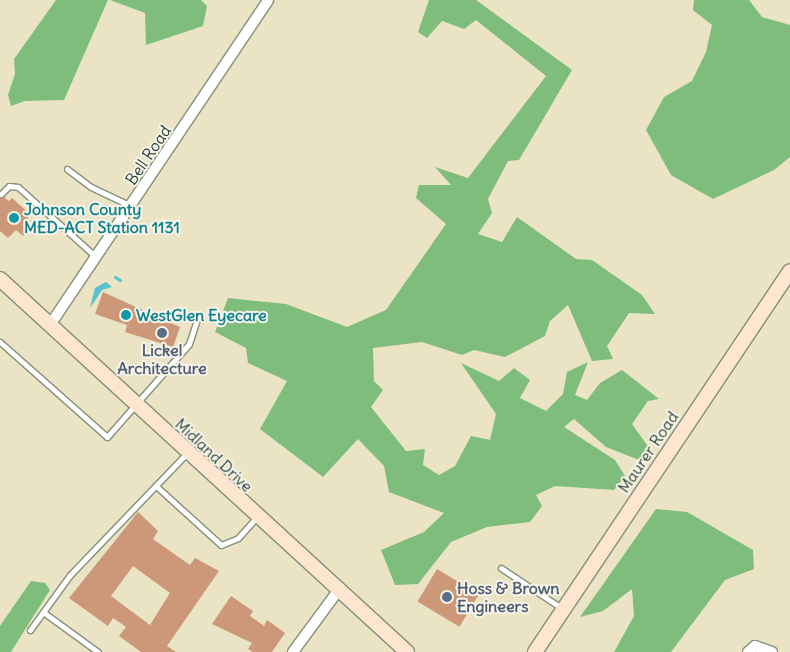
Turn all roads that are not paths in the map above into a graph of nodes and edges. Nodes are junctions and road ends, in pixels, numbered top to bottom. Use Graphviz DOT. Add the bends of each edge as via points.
graph roads {
  1 [pos="268,0"];
  2 [pos="67,169"];
  3 [pos="1,194"];
  4 [pos="131,206"];
  5 [pos="97,257"];
  6 [pos="790,271"];
  7 [pos="0,279"];
  8 [pos="198,316"];
  9 [pos="50,325"];
  10 [pos="0,342"];
  11 [pos="134,404"];
  12 [pos="187,453"];
  13 [pos="156,486"];
  14 [pos="256,518"];
  15 [pos="501,568"];
  16 [pos="337,592"];
  17 [pos="563,609"];
  18 [pos="43,612"];
  19 [pos="30,630"];
  20 [pos="98,652"];
  21 [pos="293,652"];
  22 [pos="406,652"];
  23 [pos="535,652"];
  24 [pos="748,652"];
  25 [pos="772,652"];
  1 -- 4 [label="street, Bell Road"];
  2 -- 4 [label="lane"];
  3 -- 5 [label="lane" via="9,186 18,187"];
  4 -- 5 [label="street, Bell Road"];
  5 -- 9 [label="street, Bell Road"];
  6 -- 17 [label="main road, Maurer Road"];
  7 -- 9 [label="main road, Midland Drive"];
  8 -- 11 [label="lane" via="189,344"];
  9 -- 11 [label="main road, Midland Drive"];
  10 -- 11 [label="lane" via="107,438"];
  11 -- 12 [label="main road, Midland Drive"];
  12 -- 13 [label="lane"];
  12 -- 14 [label="main road, Midland Drive"];
  13 -- 14 [label="lane" via="221,545 238,538"];
  13 -- 18 [label="lane" via="135,502 76,567"];
  14 -- 16 [label="main road, Midland Drive"];
  15 -- 17 [label="lane"];
  16 -- 21 [label="street"];
  16 -- 22 [label="main road, Midland Drive"];
  17 -- 23 [label="main road, Maurer Road"];
  18 -- 19 [label="lane"];
  18 -- 20 [label="lane"];
  24 -- 25 [label="street" via="755,646"];
}
